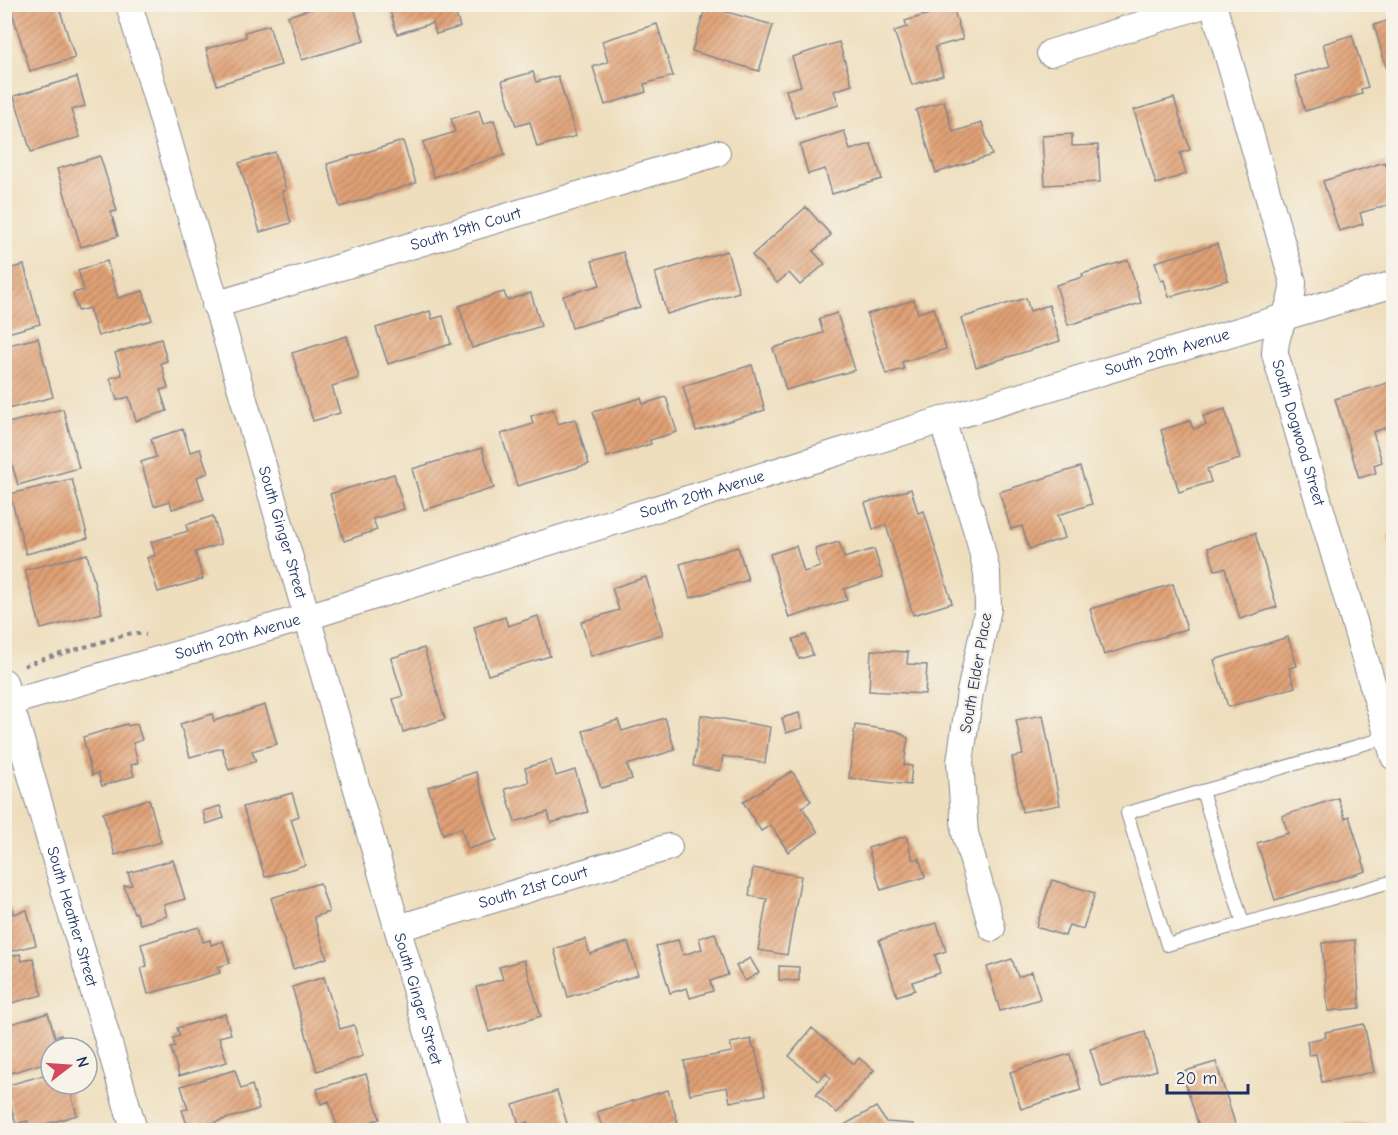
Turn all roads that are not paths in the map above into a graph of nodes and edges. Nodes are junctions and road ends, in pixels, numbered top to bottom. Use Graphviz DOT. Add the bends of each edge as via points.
graph roads {
  1 [pos="129,4"];
  2 [pos="1207,4"];
  3 [pos="1214,4"];
  4 [pos="1050,53"];
  5 [pos="717,153"];
  6 [pos="1394,284"];
  7 [pos="215,305"];
  8 [pos="1285,318"];
  9 [pos="942,420"];
  10 [pos="308,617"];
  11 [pos="6,696"];
  12 [pos="1391,747"];
  13 [pos="1202,791"];
  14 [pos="669,847"];
  15 [pos="1394,881"];
  16 [pos="1243,923"];
  17 [pos="398,928"];
  18 [pos="992,928"];
  19 [pos="134,1131"];
  20 [pos="456,1131"];
  1 -- 7 [label="street, South Ginger Street"];
  2 -- 4 [label="street"];
  3 -- 8 [label="street, South Dogwood Street" via="1293,282"];
  5 -- 7 [label="street, South 19th Court"];
  6 -- 8 [label="street, South 20th Avenue"];
  7 -- 10 [label="street, South Ginger Street"];
  8 -- 9 [label="street, South 20th Avenue"];
  8 -- 12 [label="street, South Dogwood Street" via="1275,354"];
  9 -- 10 [label="street, South 20th Avenue"];
  9 -- 18 [label="street, South Elder Place" via="987,573 988,609 960,762 965,832"];
  10 -- 11 [label="street, South 20th Avenue"];
  10 -- 17 [label="street, South Ginger Street"];
  11 -- 19 [label="street, South Heather Street"];
  12 -- 13 [label="lane"];
  13 -- 16 [label="lane"];
  13 -- 16 [label="lane" via="1128,813 1167,945"];
  14 -- 17 [label="street, South 21st Court"];
  15 -- 16 [label="lane"];
  17 -- 20 [label="street, South Ginger Street"];
}
